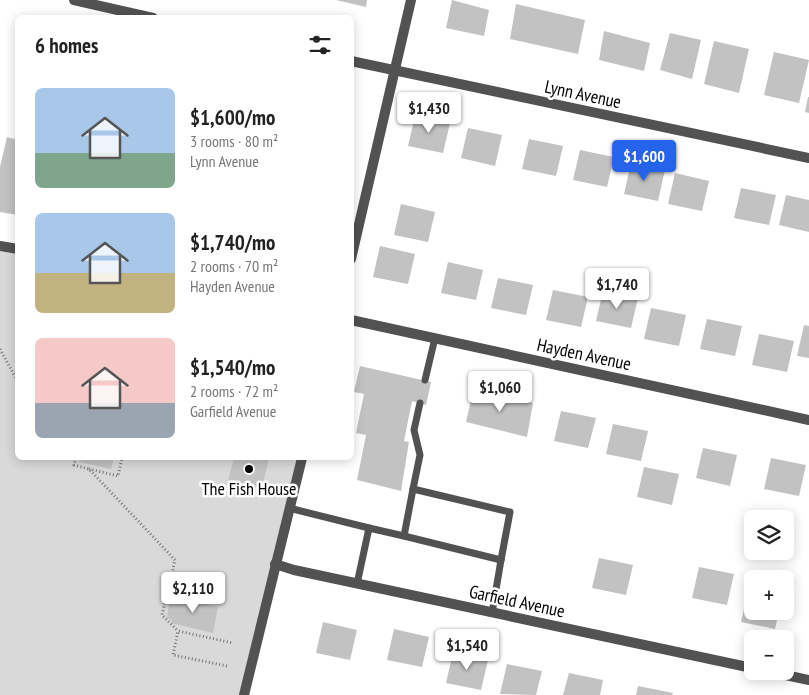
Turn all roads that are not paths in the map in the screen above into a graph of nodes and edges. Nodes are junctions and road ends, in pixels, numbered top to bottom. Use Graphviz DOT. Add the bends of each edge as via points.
graph roads {
  1 [pos="74,0"];
  2 [pos="411,0"];
  3 [pos="141,15"];
  4 [pos="354,62"];
  5 [pos="395,71"];
  6 [pos="809,158"];
  7 [pos="0,246"];
  8 [pos="354,246"];
  9 [pos="15,249"];
  10 [pos="354,321"];
  11 [pos="435,338"];
  12 [pos="425,380"];
  13 [pos="420,403"];
  14 [pos="809,420"];
  15 [pos="301,460"];
  16 [pos="413,489"];
  17 [pos="289,508"];
  18 [pos="369,528"];
  19 [pos="404,536"];
  20 [pos="501,560"];
  21 [pos="275,564"];
  22 [pos="357,584"];
  23 [pos="492,612"];
  24 [pos="744,666"];
  25 [pos="794,677"];
  26 [pos="809,680"];
  27 [pos="244,695"];
  1 -- 3 [label="street"];
  2 -- 5 [label="street"];
  4 -- 5 [label="street, Lynn Avenue"];
  5 -- 6 [label="street, Lynn Avenue"];
  5 -- 8 [label="street"];
  7 -- 9 [label="street"];
  10 -- 11 [label="street, Hayden Avenue"];
  11 -- 12 [label="lane"];
  11 -- 14 [label="street, Hayden Avenue"];
  13 -- 16 [label="lane" via="414,430 420,454"];
  15 -- 17 [label="street"];
  16 -- 19 [label="lane"];
  16 -- 20 [label="lane" via="510,512"];
  17 -- 18 [label="lane"];
  17 -- 21 [label="street"];
  18 -- 19 [label="lane"];
  18 -- 22 [label="lane"];
  19 -- 20 [label="lane"];
  20 -- 23 [label="lane"];
  21 -- 22 [label="street, Garfield Avenue"];
  21 -- 27 [label="street"];
  22 -- 23 [label="street, Garfield Avenue"];
  23 -- 24 [label="street, Garfield Avenue"];
  25 -- 26 [label="street"];
}
